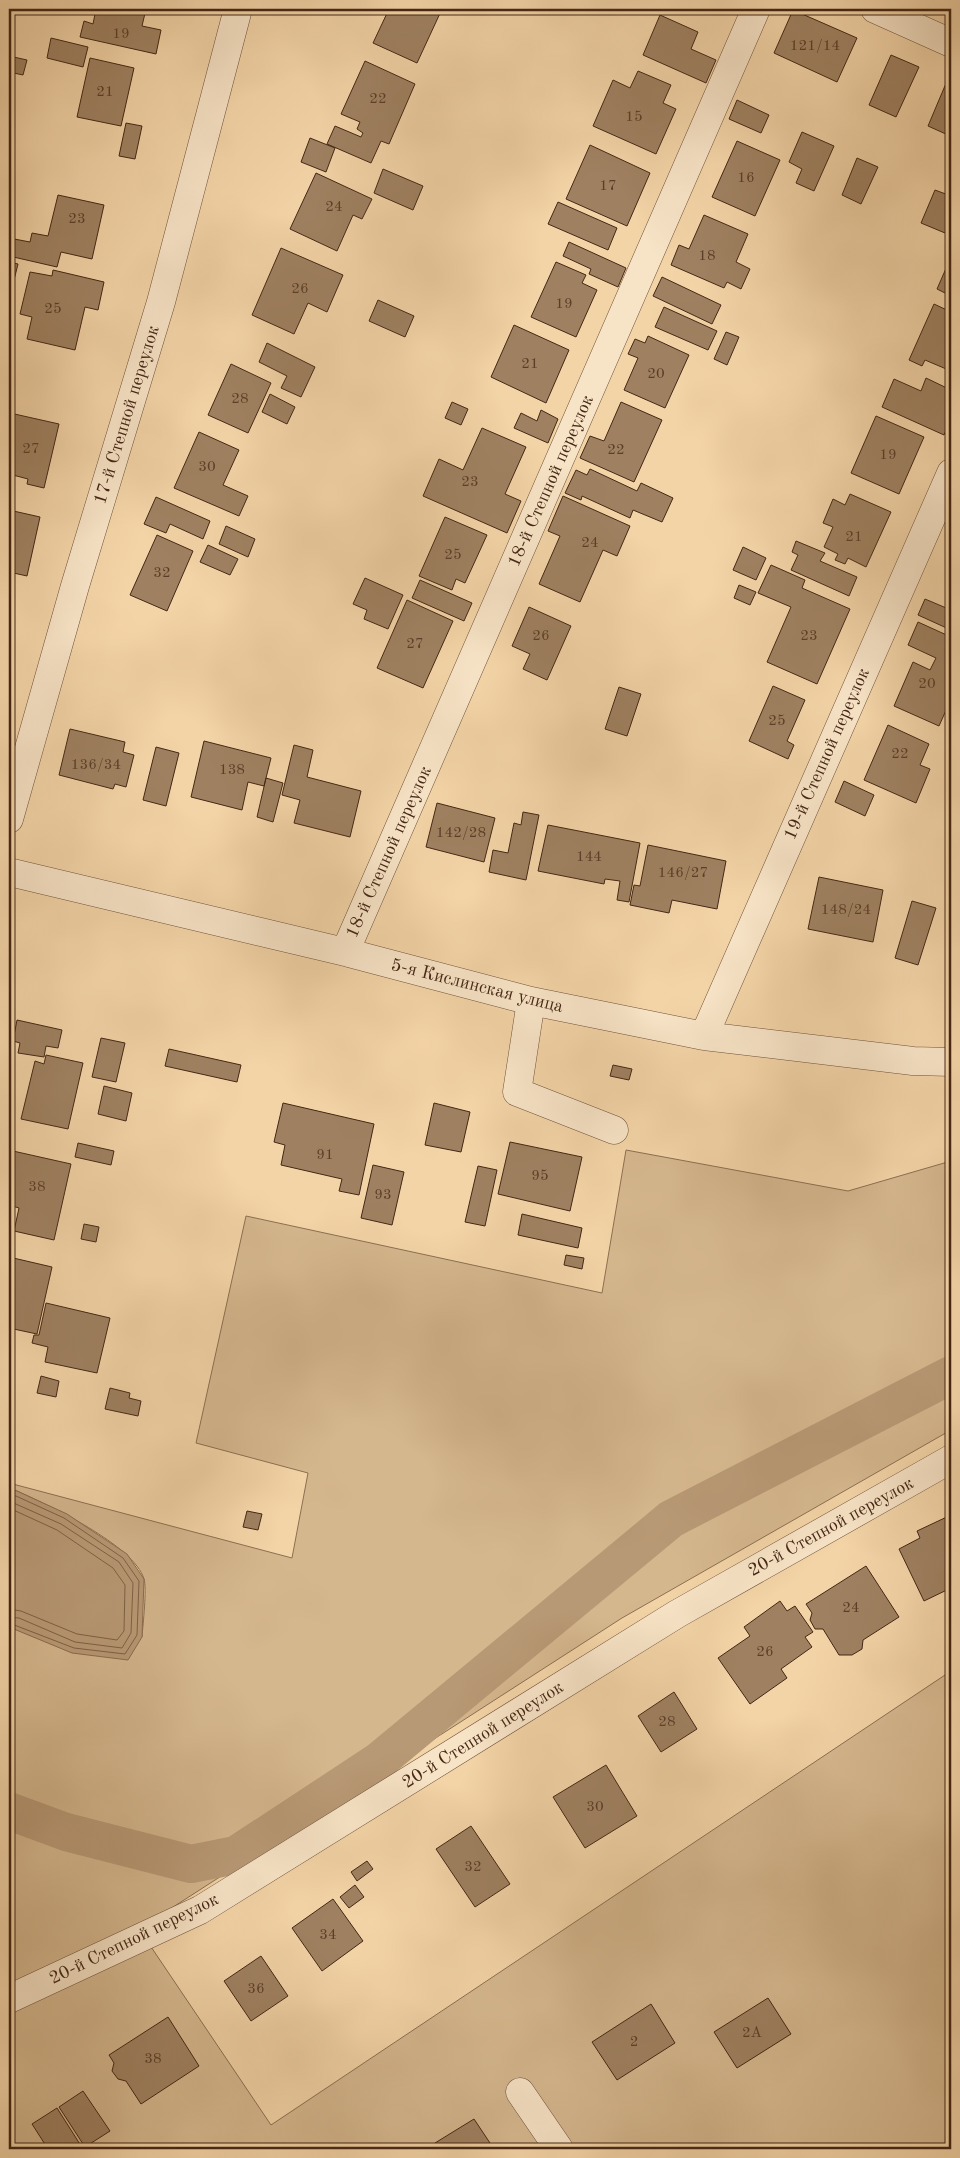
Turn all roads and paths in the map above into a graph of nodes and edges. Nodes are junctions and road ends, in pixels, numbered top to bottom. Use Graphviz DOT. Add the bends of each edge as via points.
graph roads {
  1 [pos="238,9"];
  2 [pos="756,9"];
  3 [pos="875,9"];
  4 [pos="951,43"];
  5 [pos="951,473"];
  6 [pos="9,819"];
  7 [pos="9,872"];
  8 [pos="346,952"];
  9 [pos="531,1001"];
  10 [pos="704,1036"];
  11 [pos="951,1062"];
  12 [pos="614,1130"];
  13 [pos="951,1459"];
  14 [pos="9,1999"];
  15 [pos="520,2092"];
  16 [pos="558,2149"];
  1 -- 6 [label="street, 17-й Степной переулок" via="161,302 74,586"];
  2 -- 8 [label="street, 18-й Степной переулок"];
  3 -- 4 [label="street"];
  5 -- 10 [label="street, 19-й Степной переулок"];
  7 -- 8 [label="street, 5-я Кислинская улица"];
  8 -- 9 [label="street, 5-я Кислинская улица"];
  9 -- 10 [label="street, 5-я Кислинская улица"];
  9 -- 12 [label="street" via="516,1092"];
  10 -- 11 [label="street, 5-я Кислинская улица"];
  13 -- 14 [label="street, 20-й Степной переулок" via="677,1614 200,1910"];
  15 -- 16 [label="street"];
}
